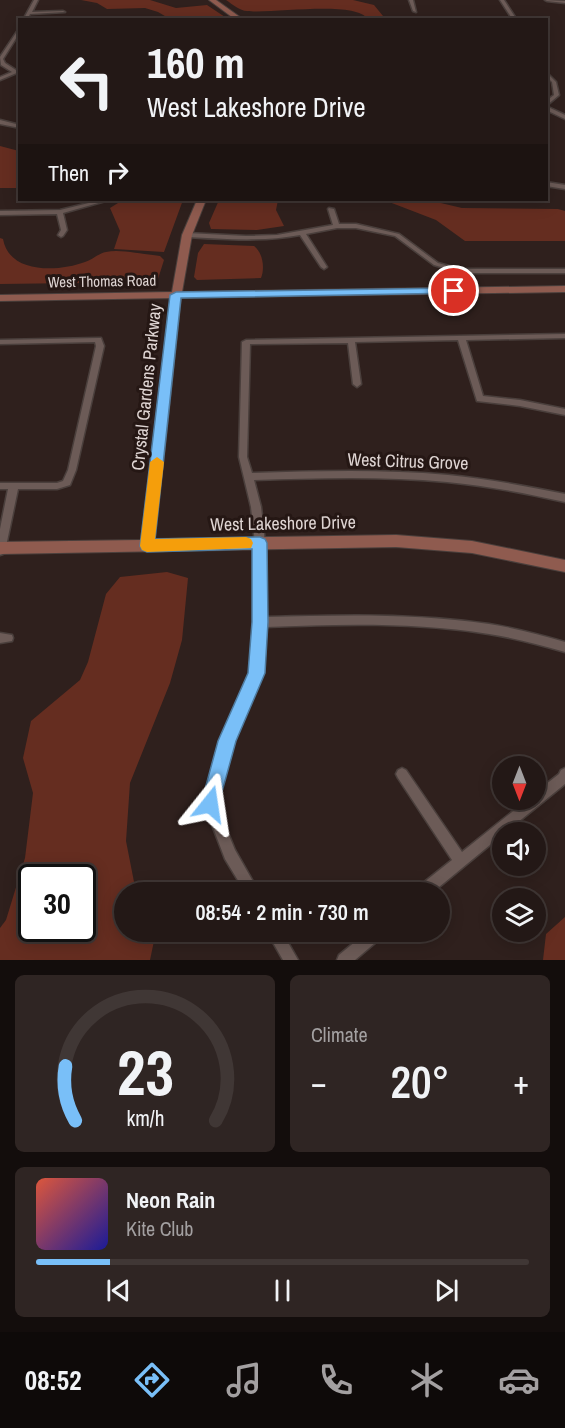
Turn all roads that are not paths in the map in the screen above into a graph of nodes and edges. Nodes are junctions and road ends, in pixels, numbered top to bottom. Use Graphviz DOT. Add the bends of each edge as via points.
graph roads {
  1 [pos="36,0"];
  2 [pos="212,0"];
  3 [pos="411,0"];
  4 [pos="502,0"];
  5 [pos="547,0"];
  6 [pos="565,2"];
  7 [pos="415,11"];
  8 [pos="63,12"];
  9 [pos="29,13"];
  10 [pos="26,18"];
  11 [pos="238,18"];
  12 [pos="514,18"];
  13 [pos="18,31"];
  14 [pos="17,72"];
  15 [pos="548,76"];
  16 [pos="0,79"];
  17 [pos="548,104"];
  18 [pos="548,107"];
  19 [pos="565,117"];
  20 [pos="0,122"];
  21 [pos="18,126"];
  22 [pos="548,184"];
  23 [pos="565,187"];
  24 [pos="102,201"];
  25 [pos="201,201"];
  26 [pos="331,209"];
  27 [pos="60,212"];
  28 [pos="0,213"];
  29 [pos="337,226"];
  30 [pos="302,232"];
  31 [pos="61,235"];
  32 [pos="187,235"];
  33 [pos="324,267"];
  34 [pos="565,271"];
  35 [pos="565,289"];
  36 [pos="176,295"];
  37 [pos="0,298"];
  38 [pos="565,336"];
  39 [pos="461,337"];
  40 [pos="351,340"];
  41 [pos="0,342"];
  42 [pos="357,384"];
  43 [pos="565,412"];
  44 [pos="248,477"];
  45 [pos="14,485"];
  46 [pos="0,486"];
  47 [pos="565,498"];
  48 [pos="260,543"];
  49 [pos="147,546"];
  50 [pos="0,549"];
  51 [pos="565,566"];
  52 [pos="260,622"];
  53 [pos="565,647"];
  54 [pos="402,774"];
  55 [pos="564,777"];
  56 [pos="460,861"];
  57 [pos="246,882"];
  58 [pos="435,882"];
  59 [pos="280,942"];
  60 [pos="365,942"];
  61 [pos="291,960"];
  62 [pos="344,960"];
  1 -- 9 [label="street"];
  2 -- 11 [label="street"];
  3 -- 7 [label="street"];
  4 -- 12 [label="street"];
  5 -- 6 [label="street"];
  8 -- 9 [label="street"];
  9 -- 10 [label="street"];
  13 -- 14 [label="street" via="1,59"];
  14 -- 16 [label="street"];
  15 -- 17 [label="street" via="557,95"];
  18 -- 19 [label="street"];
  20 -- 21 [label="street"];
  22 -- 23 [label="street"];
  24 -- 27 [label="street"];
  25 -- 32 [label="street, Crystal Gardens Parkway"];
  26 -- 29 [label="street"];
  27 -- 28 [label="street"];
  27 -- 31 [label="street" via="64,230"];
  29 -- 30 [label="street"];
  29 -- 34 [label="street" via="397,235 436,264 460,271"];
  30 -- 32 [label="street" via="246,238"];
  30 -- 33 [label="street"];
  32 -- 36 [label="street, Crystal Gardens Parkway"];
  35 -- 36 [label="street, West Thomas Road"];
  36 -- 37 [label="street, West Thomas Road"];
  36 -- 49 [label="street, Crystal Gardens Parkway"];
  38 -- 39 [label="street"];
  39 -- 40 [label="street"];
  39 -- 43 [label="street" via="480,399"];
  40 -- 42 [label="street"];
  40 -- 44 [label="street" via="246,342 243,457"];
  41 -- 45 [label="street" via="98,340 100,346 67,483"];
  44 -- 47 [label="street, West Citrus Grove" via="397,474 484,481"];
  44 -- 48 [label="street"];
  45 -- 46 [label="street"];
  45 -- 50 [label="street"];
  48 -- 49 [label="street, West Lakeshore Drive"];
  48 -- 51 [label="street, West Lakeshore Drive" via="441,543"];
  48 -- 52 [label="street"];
  49 -- 50 [label="street, West Lakeshore Drive"];
  52 -- 53 [label="street" via="422,621 531,636"];
  52 -- 57 [label="street" via="256,673 227,741 210,804"];
  54 -- 56 [label="street"];
  55 -- 56 [label="street"];
  56 -- 58 [label="street"];
  59 -- 61 [label="street"];
  60 -- 62 [label="street"];
}
